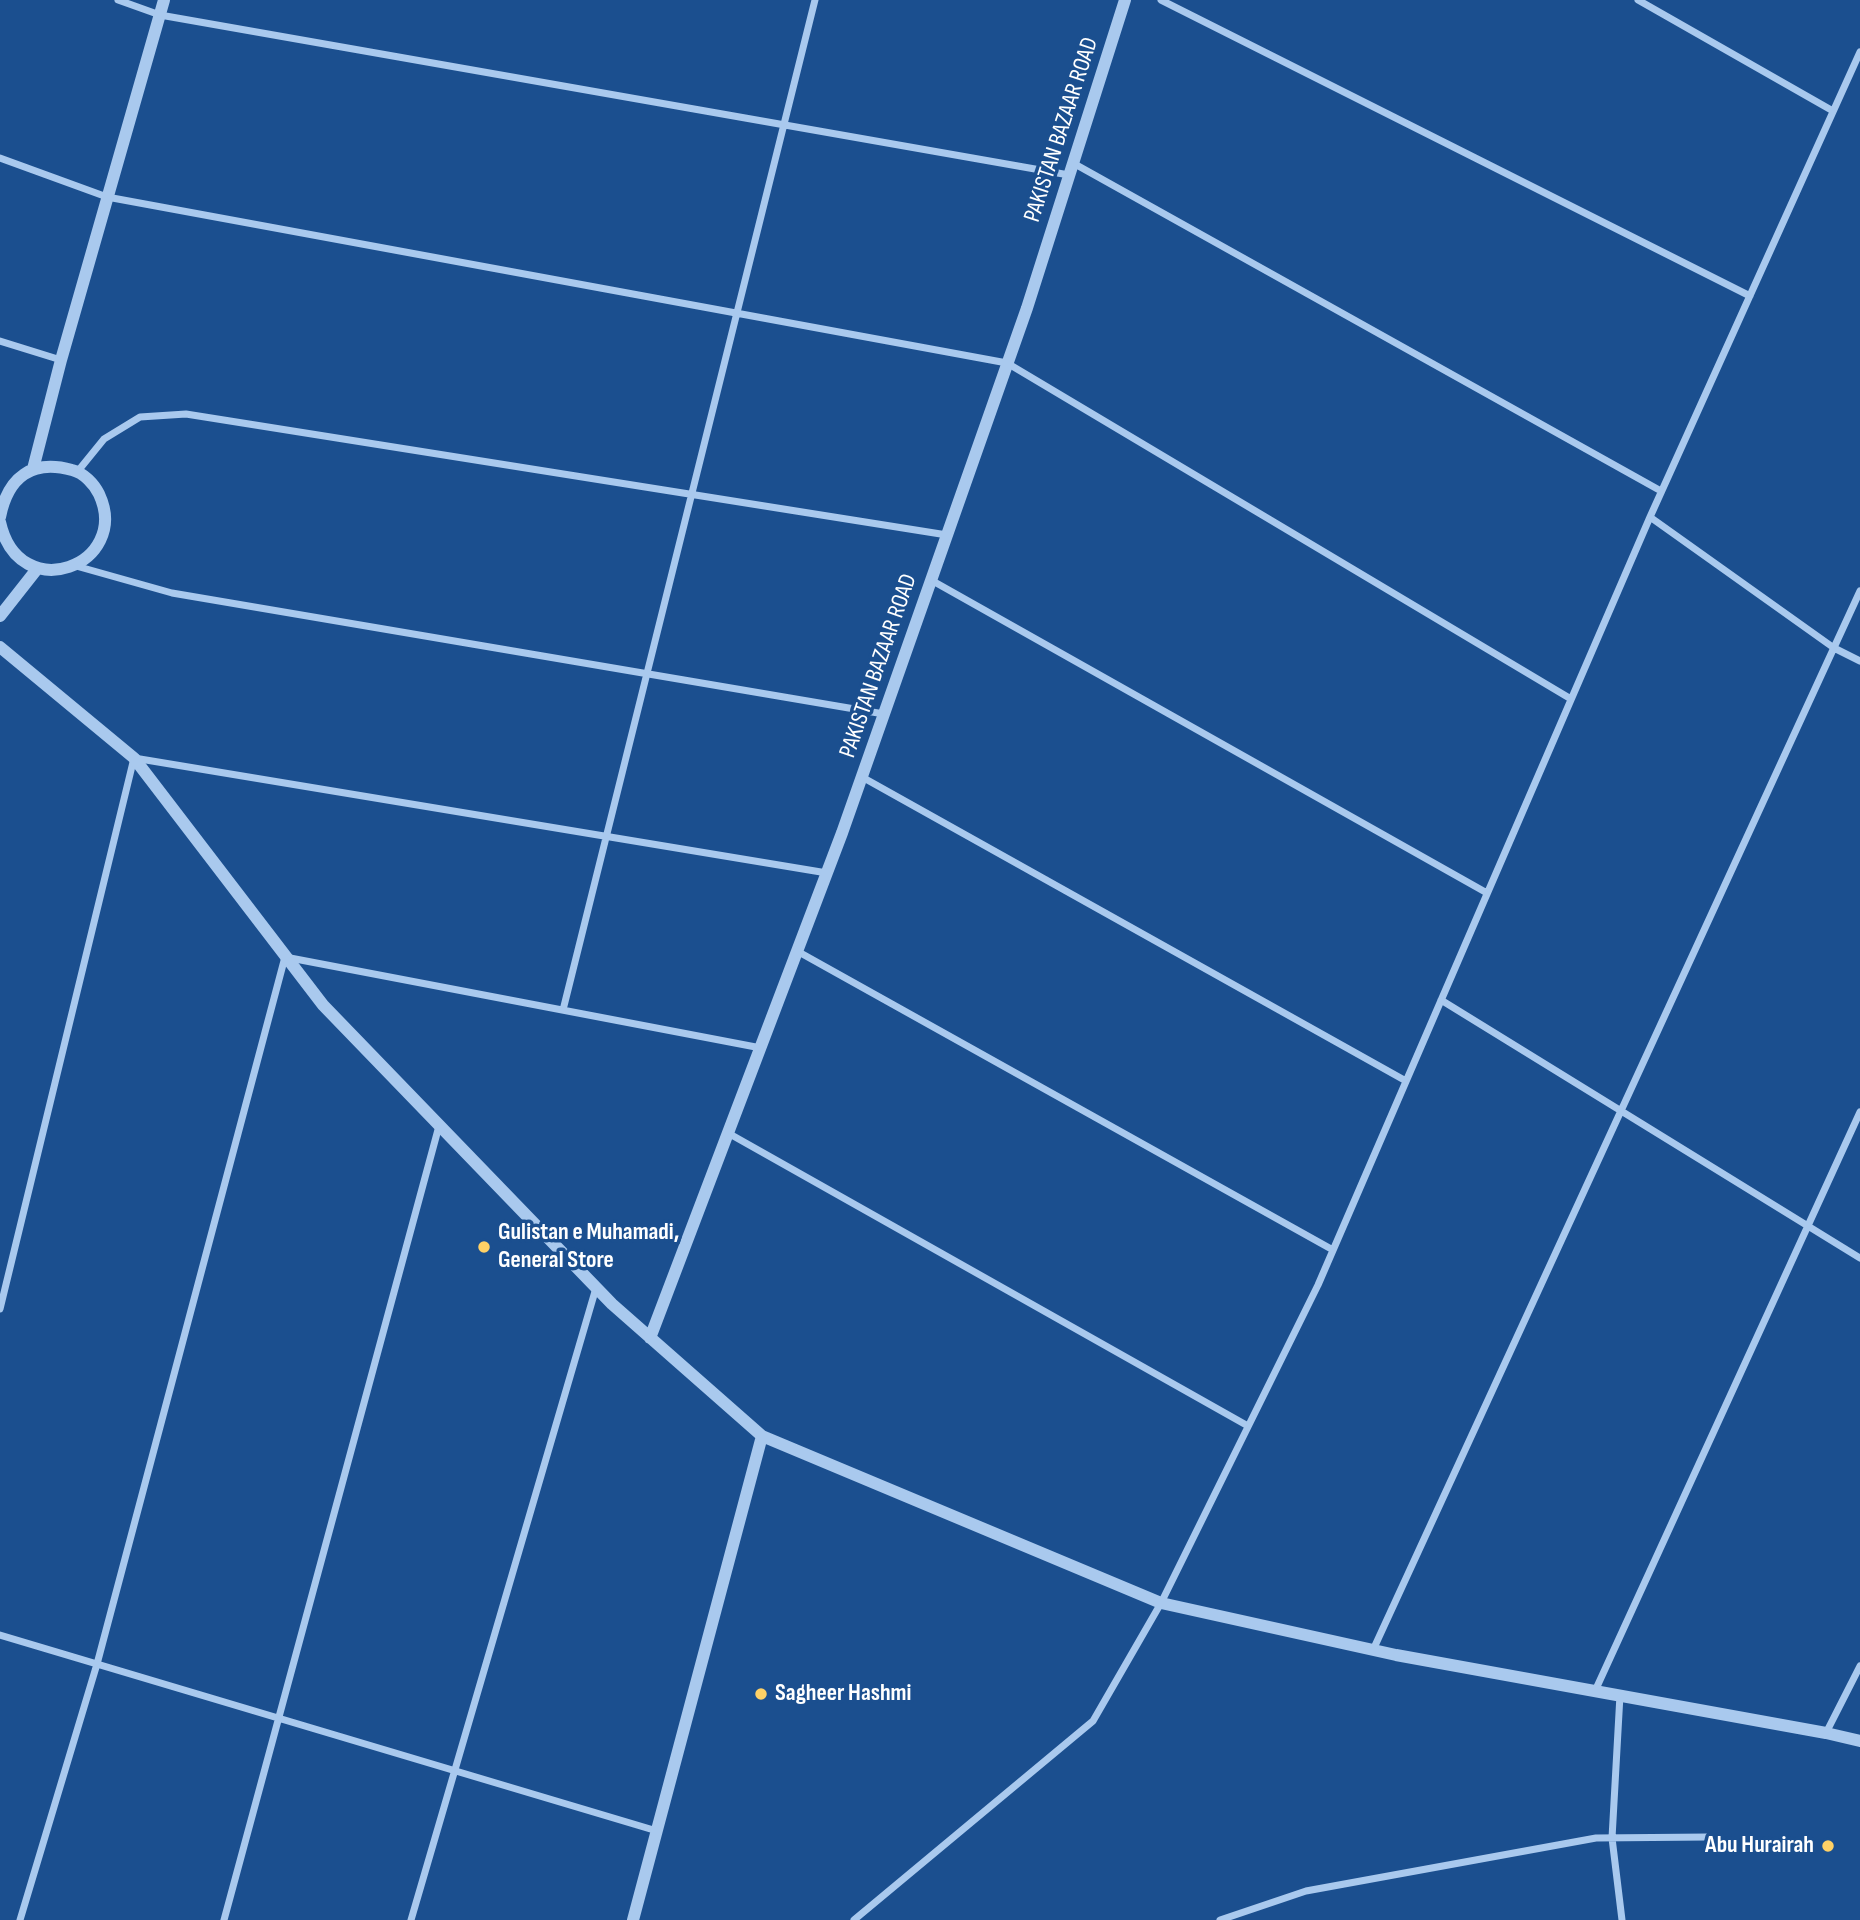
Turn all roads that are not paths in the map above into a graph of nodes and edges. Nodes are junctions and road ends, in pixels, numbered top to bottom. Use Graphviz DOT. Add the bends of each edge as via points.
graph roads {
  1 [pos="118,0"];
  2 [pos="164,0"];
  3 [pos="815,0"];
  4 [pos="1125,0"];
  5 [pos="1161,0"];
  6 [pos="1638,0"];
  7 [pos="160,15"];
  8 [pos="1860,52"];
  9 [pos="1833,111"];
  10 [pos="784,125"];
  11 [pos="0,158"];
  12 [pos="1071,169"];
  13 [pos="107,197"];
  14 [pos="1750,296"];
  15 [pos="737,314"];
  16 [pos="0,341"];
  17 [pos="61,360"];
  18 [pos="1007,363"];
  19 [pos="33,469"];
  20 [pos="78,471"];
  21 [pos="1661,491"];
  22 [pos="692,494"];
  23 [pos="0,517"];
  24 [pos="1650,517"];
  25 [pos="0,522"];
  26 [pos="947,535"];
  27 [pos="76,566"];
  28 [pos="37,569"];
  29 [pos="931,580"];
  30 [pos="1860,591"];
  31 [pos="0,616"];
  32 [pos="0,647"];
  33 [pos="1834,648"];
  34 [pos="1860,661"];
  35 [pos="646,674"];
  36 [pos="1571,699"];
  37 [pos="884,714"];
  38 [pos="134,758"];
  39 [pos="862,776"];
  40 [pos="606,836"];
  41 [pos="827,873"];
  42 [pos="1487,893"];
  43 [pos="797,951"];
  44 [pos="285,957"];
  45 [pos="1441,1000"];
  46 [pos="563,1010"];
  47 [pos="761,1048"];
  48 [pos="1406,1081"];
  49 [pos="1621,1111"];
  50 [pos="1860,1112"];
  51 [pos="439,1126"];
  52 [pos="728,1133"];
  53 [pos="1808,1226"];
  54 [pos="1333,1250"];
  55 [pos="1860,1258"];
  56 [pos="596,1288"];
  57 [pos="0,1309"];
  58 [pos="650,1338"];
  59 [pos="1248,1426"];
  60 [pos="762,1436"];
  61 [pos="1161,1603"];
  62 [pos="0,1635"];
  63 [pos="1373,1650"];
  64 [pos="97,1664"];
  65 [pos="1860,1666"];
  66 [pos="1595,1691"];
  67 [pos="1620,1695"];
  68 [pos="279,1718"];
  69 [pos="1826,1732"];
  70 [pos="1860,1741"];
  71 [pos="455,1771"];
  72 [pos="657,1831"];
  73 [pos="1708,1836"];
  74 [pos="1612,1838"];
  75 [pos="20,1920"];
  76 [pos="224,1920"];
  77 [pos="411,1920"];
  78 [pos="633,1920"];
  79 [pos="854,1920"];
  80 [pos="1220,1920"];
  81 [pos="1622,1920"];
  1 -- 7 [label="street"];
  2 -- 7 [label="street"];
  3 -- 10 [label="street"];
  4 -- 12 [label="street, PAKISTAN BAZAAR ROAD"];
  5 -- 14 [label="street"];
  6 -- 9 [label="street"];
  7 -- 10 [label="street"];
  7 -- 13 [label="street"];
  8 -- 9 [label="street"];
  9 -- 14 [label="street"];
  10 -- 12 [label="street"];
  10 -- 15 [label="street"];
  11 -- 13 [label="street"];
  12 -- 18 [label="street, PAKISTAN BAZAAR ROAD"];
  12 -- 21 [label="street"];
  13 -- 15 [label="street"];
  13 -- 17 [label="street"];
  14 -- 21 [label="street"];
  15 -- 18 [label="street"];
  15 -- 22 [label="street"];
  16 -- 17 [label="street"];
  17 -- 19 [label="street"];
  18 -- 26 [label="street, PAKISTAN BAZAAR ROAD"];
  18 -- 36 [label="street"];
  19 -- 20 [label="street" via="55,465"];
  19 -- 23 [label="street" via="15,481"];
  20 -- 22 [label="street" via="104,439 140,417 186,414"];
  20 -- 27 [label="street" via="95,486 105,507 105,530 94,551"];
  21 -- 24 [label="street"];
  22 -- 26 [label="street"];
  22 -- 35 [label="street"];
  24 -- 33 [label="street"];
  24 -- 36 [label="street"];
  25 -- 28 [label="street" via="4,540 17,558"];
  26 -- 29 [label="street, PAKISTAN BAZAAR ROAD"];
  27 -- 28 [label="street"];
  27 -- 35 [label="street" via="172,593"];
  28 -- 31 [label="street"];
  29 -- 37 [label="street, PAKISTAN BAZAAR ROAD"];
  29 -- 42 [label="street"];
  30 -- 33 [label="street"];
  32 -- 38 [label="street"];
  33 -- 34 [label="street"];
  33 -- 49 [label="street"];
  35 -- 37 [label="street"];
  35 -- 40 [label="street"];
  36 -- 42 [label="street"];
  37 -- 39 [label="street, PAKISTAN BAZAAR ROAD"];
  38 -- 40 [label="street"];
  38 -- 44 [label="street"];
  38 -- 57 [label="street"];
  39 -- 41 [label="street, PAKISTAN BAZAAR ROAD"];
  39 -- 48 [label="street"];
  40 -- 41 [label="street"];
  40 -- 46 [label="street"];
  41 -- 43 [label="street, PAKISTAN BAZAAR ROAD"];
  42 -- 45 [label="street"];
  43 -- 47 [label="street, PAKISTAN BAZAAR ROAD"];
  43 -- 54 [label="street"];
  44 -- 46 [label="street"];
  44 -- 51 [label="street" via="323,1006"];
  44 -- 64 [label="street"];
  45 -- 48 [label="street"];
  45 -- 49 [label="street"];
  46 -- 47 [label="street"];
  47 -- 52 [label="street, PAKISTAN BAZAAR ROAD"];
  48 -- 54 [label="street"];
  49 -- 53 [label="street"];
  49 -- 63 [label="street"];
  50 -- 53 [label="street"];
  51 -- 56 [label="street"];
  51 -- 68 [label="street"];
  52 -- 58 [label="street, PAKISTAN BAZAAR ROAD"];
  52 -- 59 [label="street"];
  53 -- 55 [label="street"];
  53 -- 66 [label="street"];
  54 -- 59 [label="street"];
  56 -- 58 [label="street"];
  56 -- 71 [label="street"];
  58 -- 60 [label="street"];
  59 -- 61 [label="street"];
  60 -- 61 [label="street"];
  60 -- 72 [label="street"];
  61 -- 63 [label="street"];
  61 -- 79 [label="street" via="1093,1721"];
  62 -- 64 [label="street"];
  63 -- 66 [label="street"];
  64 -- 68 [label="street"];
  64 -- 75 [label="street"];
  65 -- 69 [label="street"];
  66 -- 67 [label="street"];
  67 -- 69 [label="street"];
  67 -- 74 [label="street"];
  68 -- 71 [label="street"];
  68 -- 76 [label="street"];
  69 -- 70 [label="street"];
  71 -- 72 [label="street"];
  71 -- 77 [label="street"];
  72 -- 78 [label="street"];
  73 -- 74 [label="street"];
  74 -- 80 [label="street" via="1306,1891"];
  74 -- 81 [label="street"];
}
